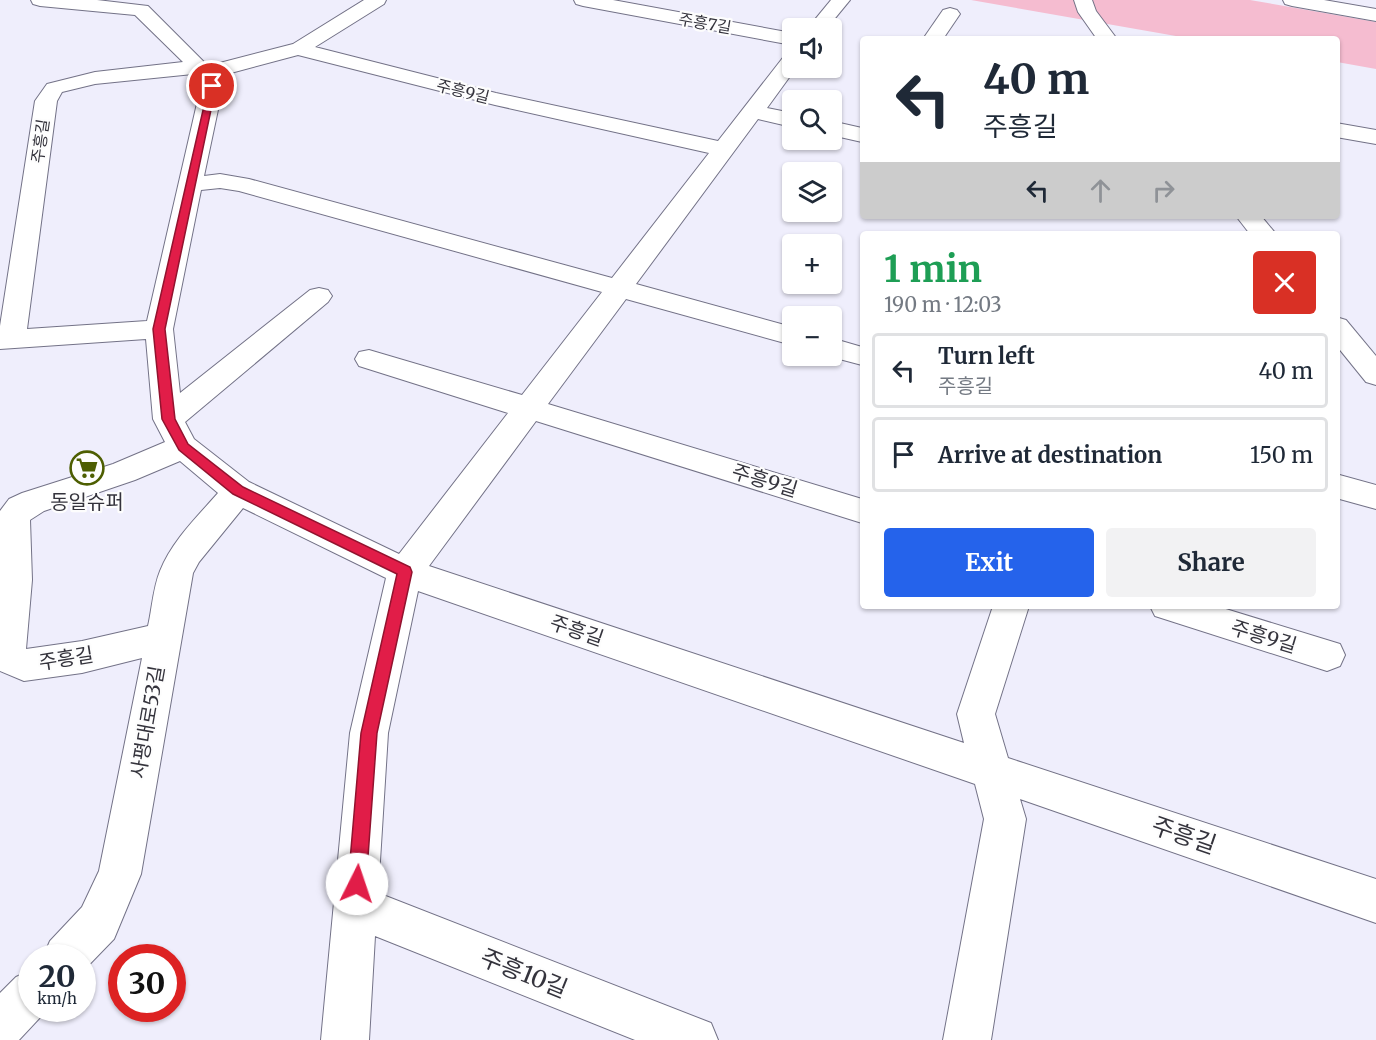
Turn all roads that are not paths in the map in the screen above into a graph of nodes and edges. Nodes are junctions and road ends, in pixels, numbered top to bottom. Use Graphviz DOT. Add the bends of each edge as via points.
graph roads {
  1 [pos="40,0"];
  2 [pos="583,0"];
  3 [pos="841,0"];
  4 [pos="1083,0"];
  5 [pos="1292,0"];
  6 [pos="129,4"];
  7 [pos="371,4"];
  8 [pos="950,14"];
  9 [pos="1376,15"];
  10 [pos="826,18"];
  11 [pos="935,36"];
  12 [pos="1105,36"];
  13 [pos="782,37"];
  14 [pos="298,50"];
  15 [pos="201,70"];
  16 [pos="782,72"];
  17 [pos="753,111"];
  18 [pos="782,118"];
  19 [pos="842,130"];
  20 [pos="1340,131"];
  21 [pos="860,135"];
  22 [pos="1376,136"];
  23 [pos="724,149"];
  24 [pos="191,184"];
  25 [pos="1250,219"];
  26 [pos="1260,231"];
  27 [pos="619,289"];
  28 [pos="319,297"];
  29 [pos="159,329"];
  30 [pos="1340,331"];
  31 [pos="782,333"];
  32 [pos="6,339"];
  33 [pos="842,350"];
  34 [pos="860,355"];
  35 [pos="369,359"];
  36 [pos="1376,375"];
  37 [pos="530,407"];
  38 [pos="176,433"];
  39 [pos="1340,487"];
  40 [pos="238,491"];
  41 [pos="1376,497"];
  42 [pos="860,510"];
  43 [pos="405,572"];
  44 [pos="1010,609"];
  45 [pos="1178,609"];
  46 [pos="163,638"];
  47 [pos="1327,655"];
  48 [pos="992,770"];
  49 [pos="1376,901"];
  50 [pos="355,906"];
  51 [pos="79,944"];
  52 [pos="18,1007"];
  53 [pos="0,1026"];
  54 [pos="345,1040"];
  55 [pos="694,1040"];
  56 [pos="968,1040"];
  1 -- 6 [label="street"];
  2 -- 13 [label="street, 주흥7길"];
  3 -- 10 [label="street"];
  4 -- 12 [label="street"];
  5 -- 9 [label="street"];
  6 -- 15 [label="street" via="141,10"];
  7 -- 14 [label="street"];
  8 -- 11 [label="street"];
  14 -- 15 [label="street, 주흥9길"];
  14 -- 23 [label="street, 주흥9길" via="495,99"];
  15 -- 24 [label="street" via="212,86"];
  15 -- 32 [label="street, 주흥길" via="95,78 54,88 46,101"];
  16 -- 17 [label="street"];
  17 -- 18 [label="street"];
  17 -- 23 [label="street"];
  19 -- 21 [label="street"];
  20 -- 22 [label="street"];
  23 -- 27 [label="street"];
  24 -- 27 [label="street" via="241,184"];
  24 -- 29 [label="street"];
  25 -- 26 [label="street"];
  27 -- 31 [label="street"];
  27 -- 37 [label="street"];
  28 -- 38 [label="street, 주흥길"];
  29 -- 32 [label="street, 주흥길"];
  29 -- 38 [label="street"];
  30 -- 36 [label="street"];
  33 -- 34 [label="street"];
  35 -- 37 [label="street, 주흥9길"];
  37 -- 42 [label="street, 주흥9길"];
  37 -- 43 [label="street"];
  38 -- 40 [label="street, 주흥길"];
  38 -- 46 [label="street, 주흥길" via="124,472 33,502 13,517 15,580 7,646 10,658 24,665 71,659"];
  39 -- 41 [label="street"];
  40 -- 43 [label="street, 주흥길"];
  40 -- 46 [label="street, 사평대로53길" via="187,553 176,573"];
  43 -- 48 [label="street, 주흥길"];
  43 -- 50 [label="street" via="369,733"];
  44 -- 48 [label="street" via="976,714"];
  45 -- 47 [label="street, 주흥9길"];
  46 -- 51 [label="street, 사평대로53길" via="120,874 99,923"];
  48 -- 49 [label="street, 주흥길"];
  48 -- 56 [label="street" via="1005,819"];
  50 -- 54 [label="street"];
  50 -- 55 [label="street, 주흥10길"];
  52 -- 53 [label="street"];
}
